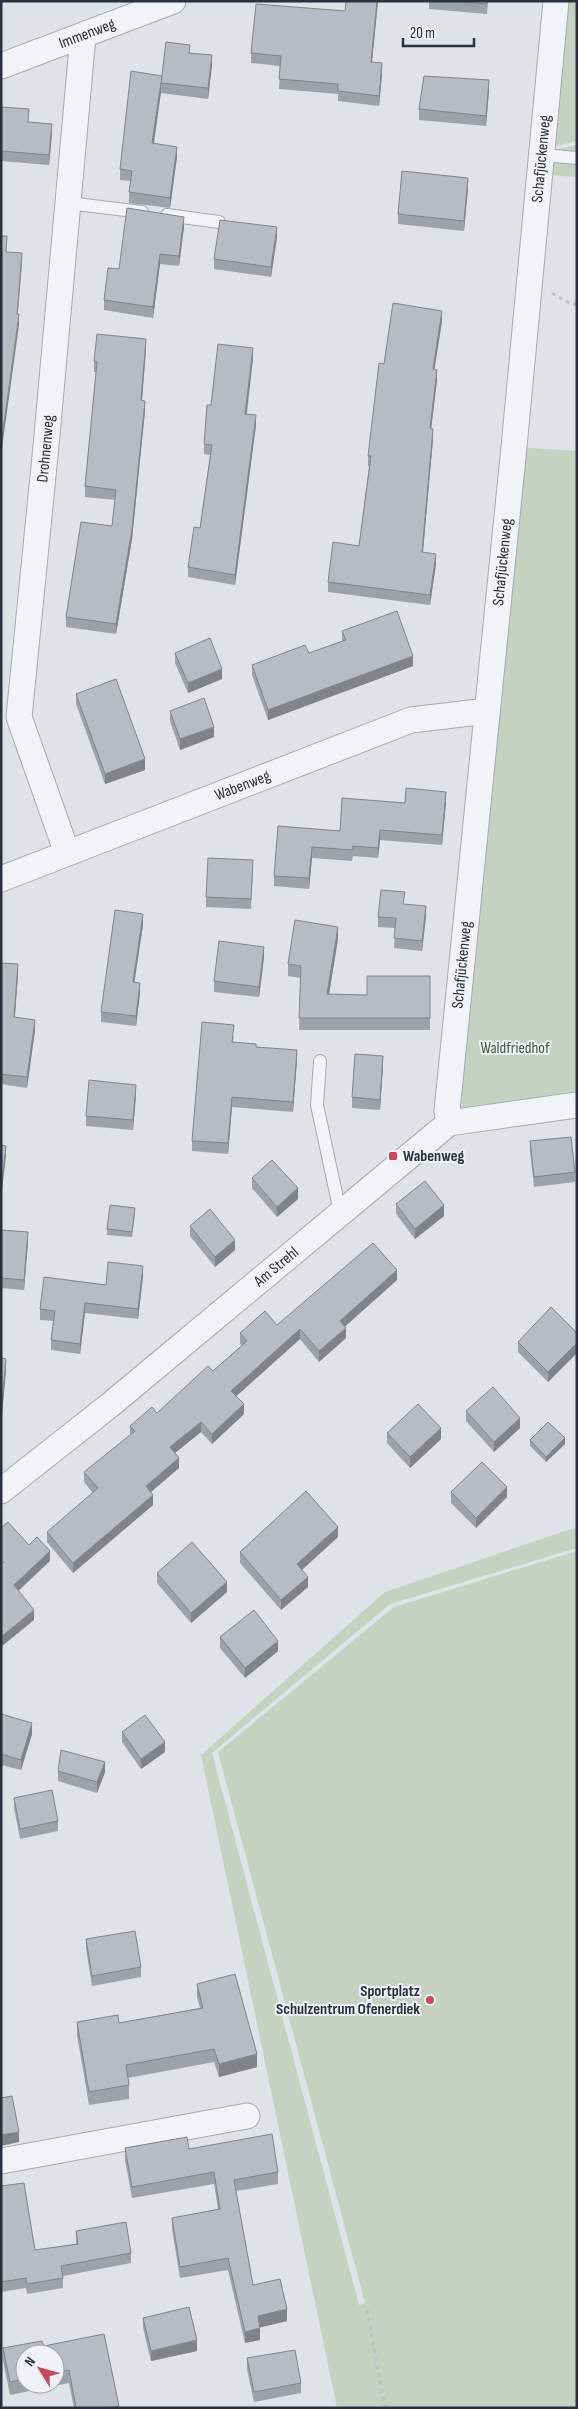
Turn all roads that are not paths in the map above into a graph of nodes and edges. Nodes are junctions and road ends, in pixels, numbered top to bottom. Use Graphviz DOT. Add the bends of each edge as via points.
graph roads {
  1 [pos="173,1"];
  2 [pos="556,1"];
  3 [pos="83,36"];
  4 [pos="1,66"];
  5 [pos="542,154"];
  6 [pos="577,158"];
  7 [pos="68,203"];
  8 [pos="219,222"];
  9 [pos="487,711"];
  10 [pos="67,853"];
  11 [pos="1,879"];
  12 [pos="320,1061"];
  13 [pos="577,1105"];
  14 [pos="449,1123"];
  15 [pos="340,1212"];
  16 [pos="1,1491"];
  17 [pos="247,2116"];
  18 [pos="1,2161"];
  1 -- 3 [label="street, Immenweg"];
  2 -- 5 [label="street, Schafjückenweg"];
  3 -- 4 [label="street, Immenweg"];
  3 -- 7 [label="street, Drohnenweg"];
  5 -- 6 [label="lane"];
  5 -- 9 [label="street, Schafjückenweg"];
  7 -- 8 [label="lane"];
  7 -- 10 [label="street, Drohnenweg" via="19,718"];
  9 -- 10 [label="street, Wabenweg" via="411,720"];
  9 -- 14 [label="street, Schafjückenweg" via="447,1111"];
  10 -- 11 [label="street, Wabenweg"];
  12 -- 15 [label="lane" via="316,1105"];
  13 -- 14 [label="street"];
  14 -- 15 [label="street, Am Strehl"];
  15 -- 16 [label="street, Am Strehl" via="110,1405"];
  17 -- 18 [label="street"];
}
